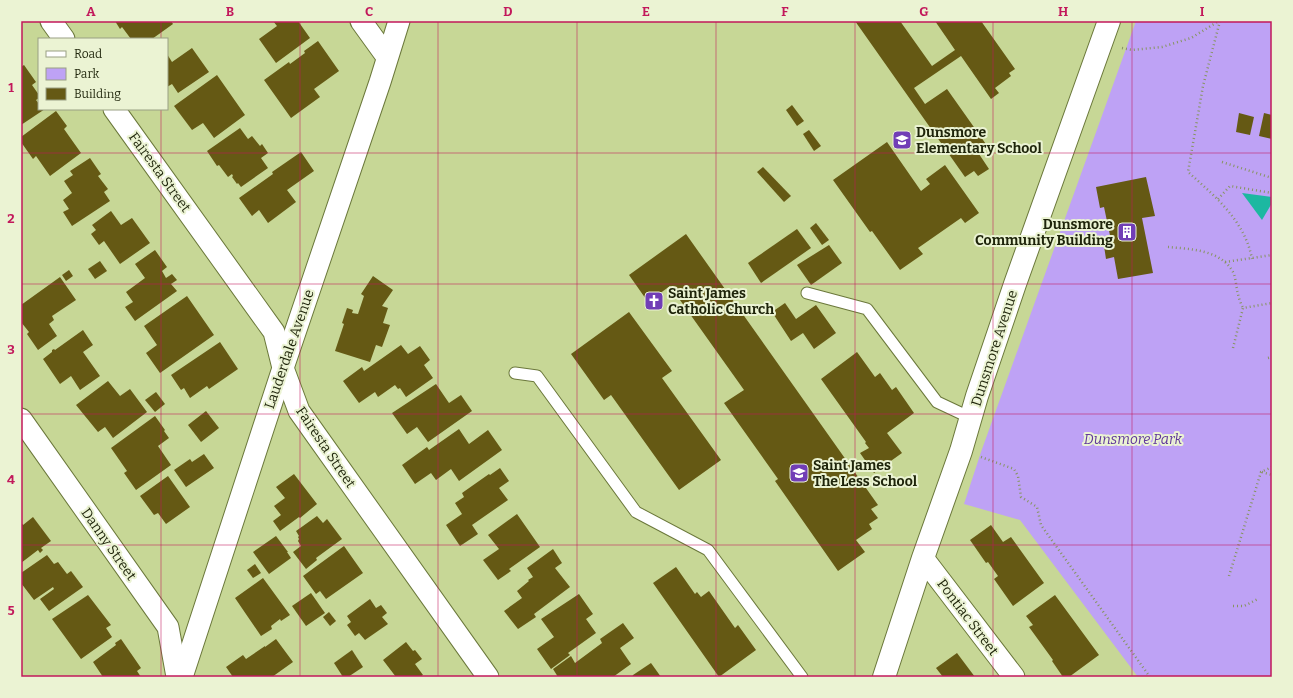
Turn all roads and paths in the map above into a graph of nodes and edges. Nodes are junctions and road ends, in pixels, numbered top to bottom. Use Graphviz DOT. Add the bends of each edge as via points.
graph roads {
  1 [pos="51,21"];
  2 [pos="361,21"];
  3 [pos="399,21"];
  4 [pos="1108,21"];
  5 [pos="1220,21"];
  6 [pos="63,38"];
  7 [pos="1102,42"];
  8 [pos="387,57"];
  9 [pos="115,110"];
  10 [pos="1222,162"];
  11 [pos="1272,178"];
  12 [pos="1272,193"];
  13 [pos="1218,199"];
  14 [pos="1168,248"];
  15 [pos="1272,256"];
  16 [pos="1252,259"];
  17 [pos="1225,262"];
  18 [pos="807,293"];
  19 [pos="1272,303"];
  20 [pos="1243,308"];
  21 [pos="1233,348"];
  22 [pos="1272,357"];
  23 [pos="1268,358"];
  24 [pos="282,368"];
  25 [pos="515,373"];
  26 [pos="971,418"];
  27 [pos="21,419"];
  28 [pos="961,451"];
  29 [pos="1272,467"];
  30 [pos="1261,472"];
  31 [pos="1272,475"];
  32 [pos="923,558"];
  33 [pos="1229,576"];
  34 [pos="1258,599"];
  35 [pos="1233,606"];
  36 [pos="177,677"];
  37 [pos="182,677"];
  38 [pos="488,677"];
  39 [pos="802,677"];
  40 [pos="884,677"];
  41 [pos="1014,677"];
  42 [pos="1150,677"];
  1 -- 6 [label="street"];
  2 -- 8 [label="street"];
  3 -- 8 [label="street, Lauderdale Avenue"];
  4 -- 7 [label="street, Dunsmore Avenue"];
  5 -- 7 [label="path" via="1191,38 1162,47 1132,50"];
  5 -- 13 [label="path" via="1203,86 1188,172"];
  7 -- 26 [label="street, Dunsmore Avenue" via="1015,284"];
  8 -- 24 [label="street, Lauderdale Avenue"];
  9 -- 24 [label="street, Fairesta Street" via="274,332"];
  10 -- 11 [label="path"];
  12 -- 13 [label="path" via="1230,186"];
  13 -- 16 [label="path" via="1239,226"];
  14 -- 17 [label="path" via="1189,248 1208,253"];
  15 -- 16 [label="path"];
  16 -- 17 [label="path"];
  17 -- 20 [label="path" via="1234,273"];
  18 -- 26 [label="lane" via="867,309 937,402"];
  19 -- 20 [label="path"];
  20 -- 21 [label="path"];
  22 -- 23 [label="path"];
  24 -- 37 [label="street, Lauderdale Avenue"];
  24 -- 38 [label="street, Fairesta Street" via="299,411"];
  25 -- 39 [label="lane" via="537,376 636,512 708,550"];
  26 -- 28 [label="street, Dunsmore Avenue"];
  27 -- 36 [label="street, Danny Street" via="168,627"];
  28 -- 32 [label="street, Dunsmore Avenue"];
  28 -- 42 [label="path" via="1014,469 1018,476 1021,497 1037,507 1041,525"];
  29 -- 30 [label="path"];
  30 -- 31 [label="path"];
  30 -- 33 [label="path"];
  32 -- 40 [label="street, Dunsmore Avenue"];
  32 -- 41 [label="street, Pontiac Street"];
  34 -- 35 [label="path" via="1244,606"];
}
